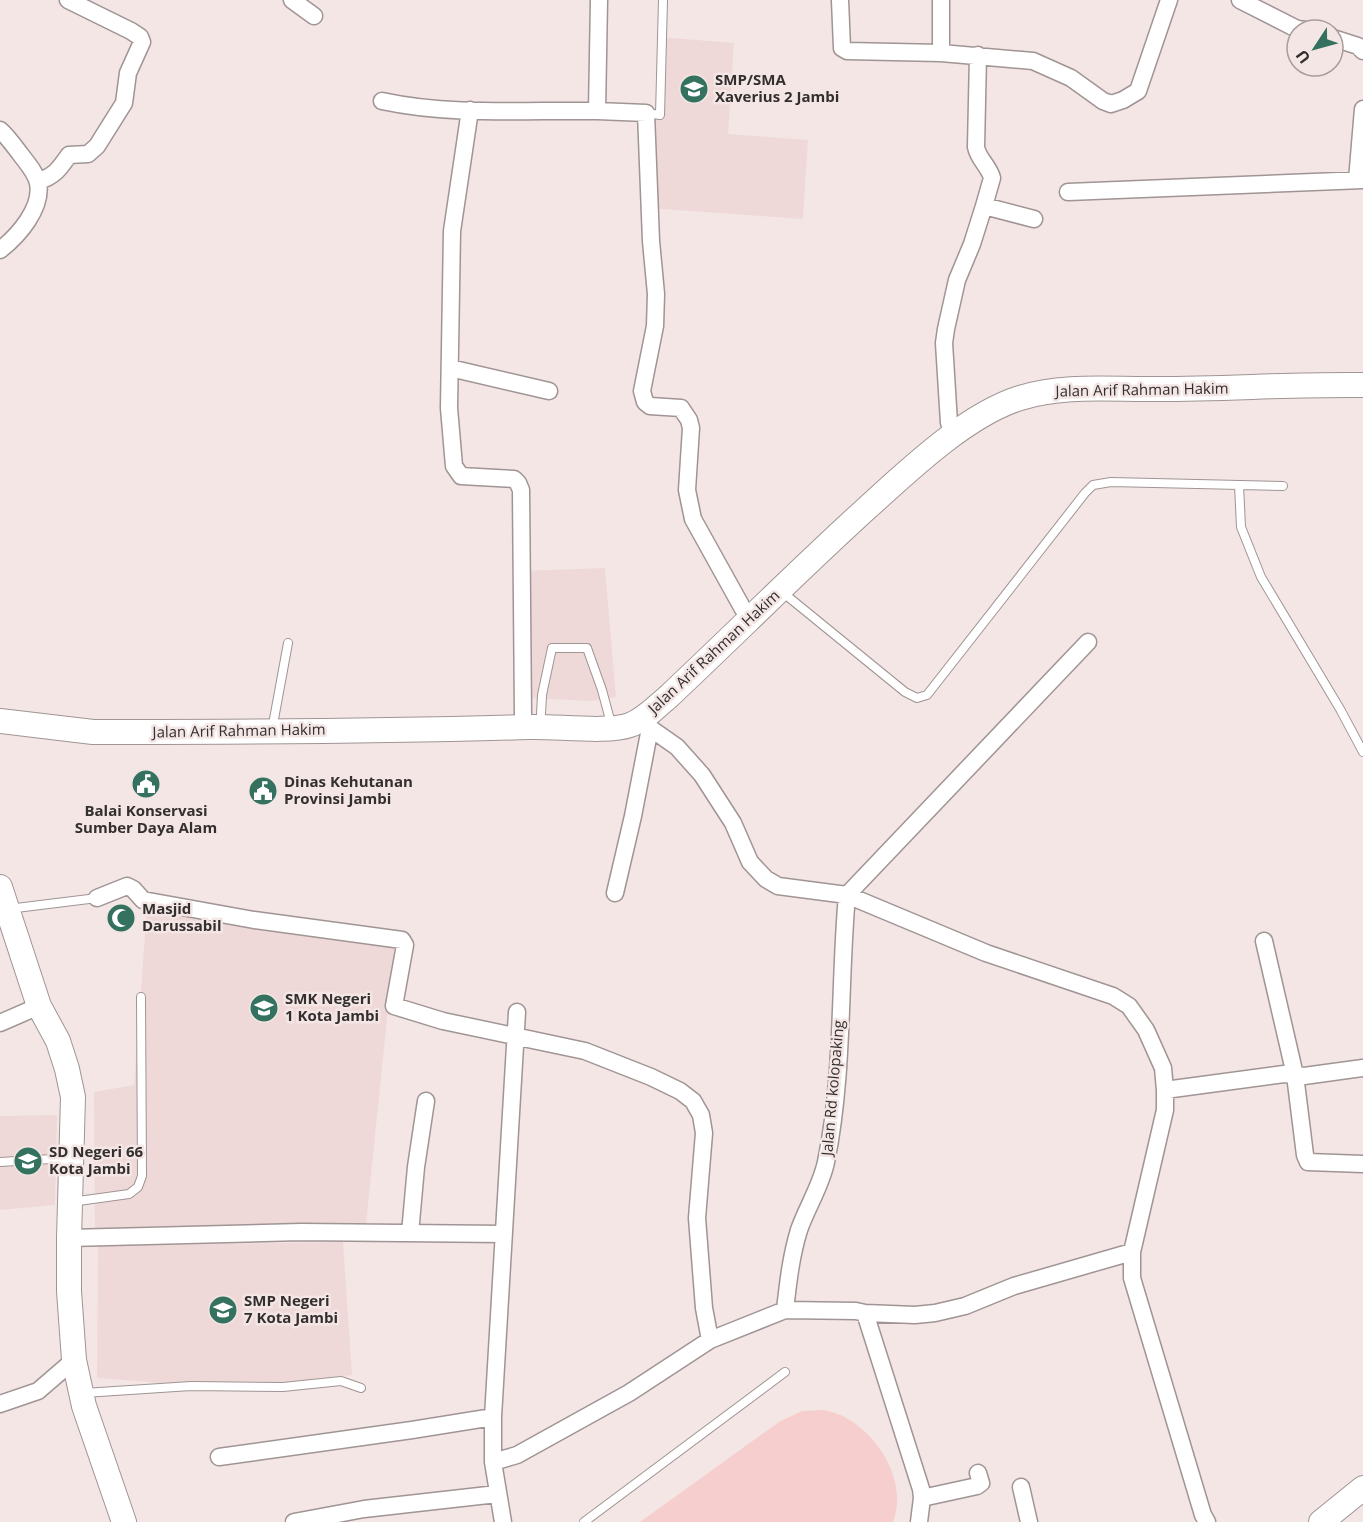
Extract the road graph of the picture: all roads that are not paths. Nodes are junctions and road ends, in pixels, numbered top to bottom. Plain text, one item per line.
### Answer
1 (68, 0) edge
2 (292, 0) edge
3 (599, 0) edge
4 (663, 0) edge
5 (840, 0) edge
6 (941, 0) edge
7 (1168, 0) edge
8 (1240, 0) edge
9 (314, 16) dead end
10 (1285, 22) edge
11 (1345, 42) edge
12 (1363, 51) edge
13 (941, 52) junction
14 (978, 55) junction
15 (382, 101) dead end
16 (1363, 109) edge
17 (470, 110) junction
18 (597, 111) junction
19 (646, 113) junction
20 (0, 130) edge
21 (1360, 180) edge
22 (38, 181) junction
23 (1068, 192) dead end
24 (984, 206) junction
25 (1034, 219) dead end
26 (0, 250) edge
27 (450, 369) junction
28 (1362, 382) edge
29 (549, 391) dead end
30 (949, 423) junction
31 (1239, 485) junction
32 (1283, 486) dead end
33 (776, 586) junction
34 (743, 609) junction
35 (1088, 642) dead end
36 (288, 643) dead end
37 (0, 709) edge
38 (274, 719) junction
39 (535, 719) junction
40 (0, 721) edge
41 (609, 722) junction
42 (646, 723) junction
43 (1363, 752) edge
44 (615, 893) dead end
45 (847, 895) junction
46 (4, 898) edge
47 (97, 898) joint
48 (1264, 942) dead end
49 (141, 997) dead end
50 (39, 1006) junction
51 (517, 1012) dead end
52 (0, 1023) edge
53 (515, 1037) junction
54 (1363, 1068) edge
55 (1295, 1075) junction
56 (1165, 1090) junction
57 (426, 1101) dead end
58 (70, 1158) junction
59 (0, 1162) edge
60 (1363, 1164) edge
61 (70, 1202) junction
62 (410, 1233) junction
63 (504, 1234) junction
64 (69, 1238) junction
65 (1132, 1252) junction
66 (785, 1310) junction
67 (865, 1313) junction
68 (710, 1340) junction
69 (74, 1360) junction
70 (785, 1372) dead end
71 (361, 1388) dead end
72 (81, 1393) junction
73 (0, 1404) edge
74 (493, 1417) junction
75 (219, 1457) dead end
76 (493, 1462) junction
77 (978, 1473) dead end
78 (1021, 1486) dead end
79 (1363, 1488) edge
80 (497, 1494) junction
81 (922, 1498) junction
82 (124, 1522) edge
83 (294, 1522) edge
84 (503, 1522) edge
85 (584, 1522) edge
86 (919, 1522) edge
87 (1029, 1522) edge
88 (1207, 1522) edge
89 (1321, 1522) edge

1 - 22 street
2 - 9 street
3 - 18 street
4 - 19 lane
5 - 13 street
6 - 13 street
7 - 14 street
8 - 10 street
11 - 12 street
13 - 14 street
14 - 24 street
15 - 17 street
16 - 21 street
17 - 18 street
17 - 27 street
18 - 19 street
19 - 34 street
20 - 22 street
21 - 23 street
22 - 26 street
24 - 25 street
24 - 30 street
27 - 29 street
27 - 39 street
28 - 30 main road, Jalan Arif Rahman Hakim
28 - 33 main road, Jalan Arif Rahman Hakim
30 - 33 main road, Jalan Arif Rahman Hakim
31 - 32 lane
31 - 33 lane
31 - 43 lane
33 - 34 main road, Jalan Arif Rahman Hakim
33 - 42 main road, Jalan Arif Rahman Hakim
34 - 41 main road, Jalan Arif Rahman Hakim
35 - 45 street
36 - 38 lane
37 - 38 main road, Jalan Arif Rahman Hakim
38 - 39 main road, Jalan Arif Rahman Hakim
39 - 40 main road, Jalan Arif Rahman Hakim
39 - 41 main road, Jalan Arif Rahman Hakim
39 - 41 lane
41 - 42 main road, Jalan Arif Rahman Hakim
42 - 44 street
42 - 45 street
45 - 56 street
45 - 66 street, Jalan Rd kolopaking
46 - 47 lane
46 - 50 main road
47 - 53 street
48 - 55 street
49 - 61 lane
50 - 52 street
50 - 58 main road
51 - 53 street
53 - 63 street
53 - 68 street
54 - 55 street
55 - 56 street
55 - 60 street
56 - 65 street
57 - 62 street
58 - 59 lane
58 - 61 main road
61 - 64 main road
62 - 63 street
62 - 64 street
63 - 74 street
64 - 69 main road
65 - 67 street
65 - 88 street
66 - 67 street
66 - 68 street
67 - 81 street
68 - 76 street
69 - 72 main road
69 - 73 street
70 - 85 lane
71 - 72 lane
72 - 82 main road
74 - 75 street
74 - 76 street
76 - 80 street
77 - 81 street
78 - 87 street
79 - 89 main road
80 - 83 street
80 - 84 street
81 - 86 street

